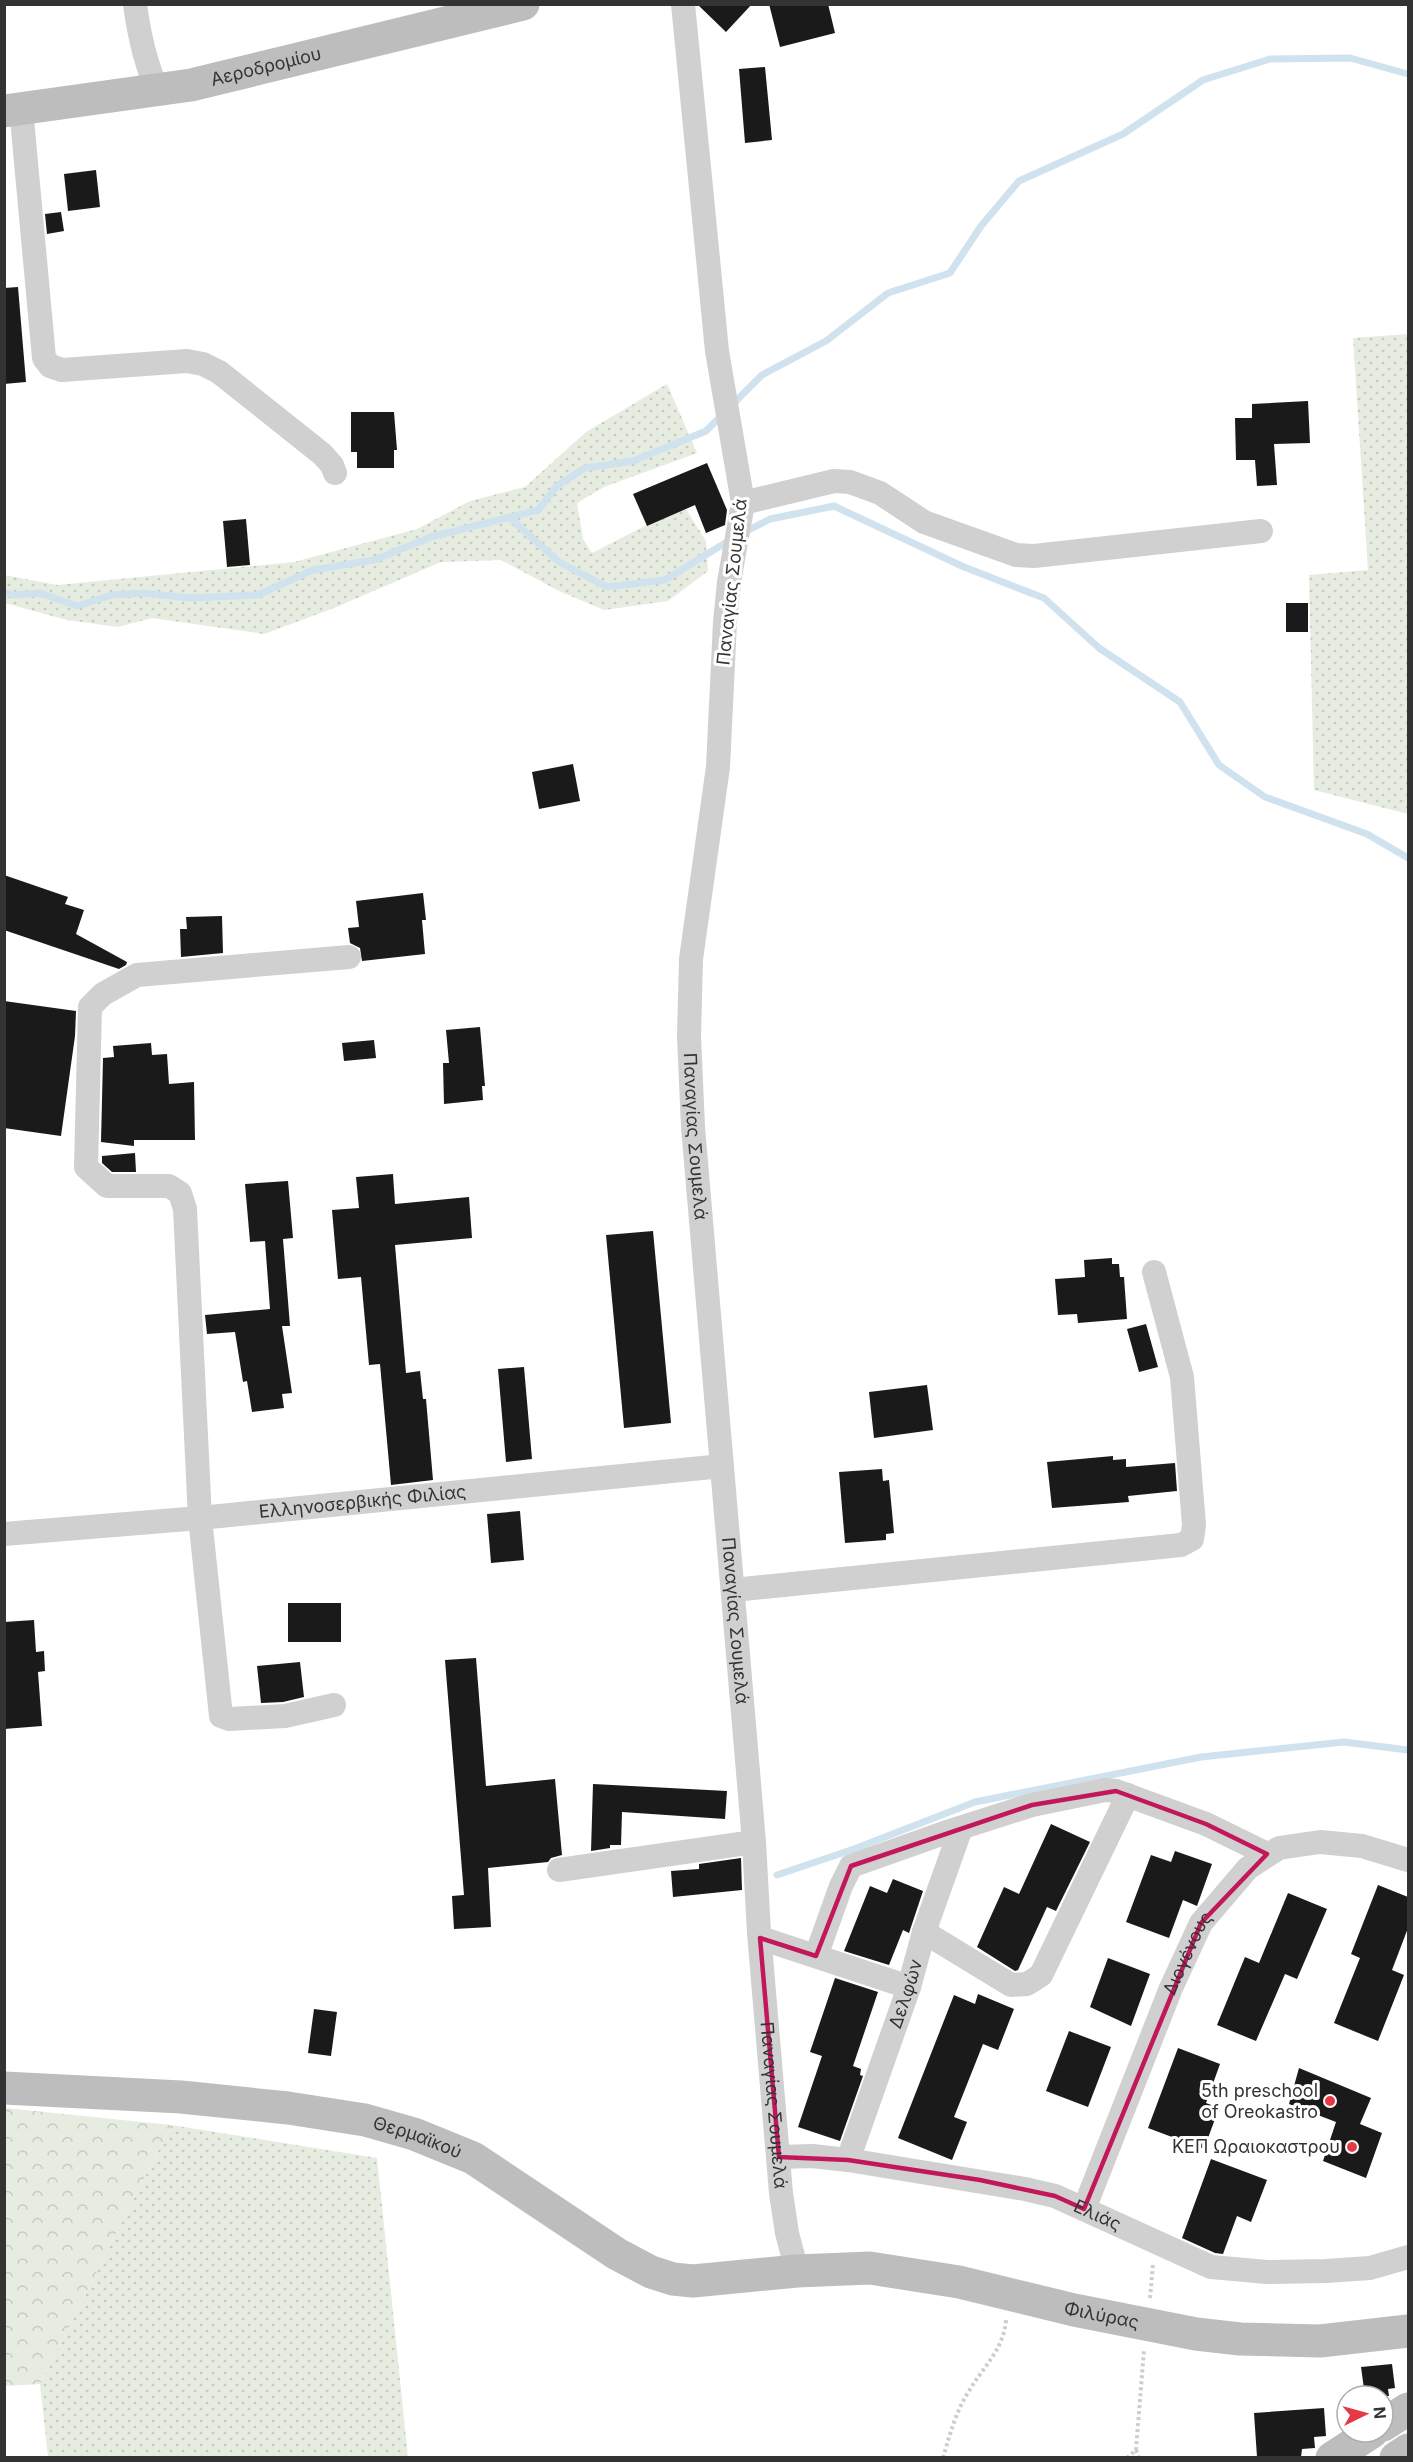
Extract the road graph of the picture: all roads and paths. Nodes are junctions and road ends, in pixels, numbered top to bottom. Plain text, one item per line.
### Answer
1 (135, 4) edge
2 (523, 4) edge
3 (683, 4) edge
4 (158, 91) junction
5 (13, 110) edge
6 (336, 473) dead end
7 (741, 513) junction
8 (1261, 531) dead end
9 (349, 957) dead end
10 (1154, 1272) dead end
11 (722, 1466) junction
12 (200, 1518) junction
13 (4, 1534) edge
14 (733, 1590) junction
15 (334, 1705) dead end
16 (1128, 1795) junction
17 (961, 1828) junction
18 (754, 1842) junction
19 (1267, 1854) junction
20 (1408, 1860) edge
21 (559, 1869) dead end
22 (924, 1932) junction
23 (760, 1938) junction
24 (816, 1956) junction
25 (909, 1987) junction
26 (4, 2088) edge
27 (779, 2157) junction
28 (848, 2160) junction
29 (1084, 2209) junction
30 (1408, 2257) edge
31 (797, 2271) junction
32 (1004, 2293) junction
33 (1408, 2331) edge
34 (1408, 2409) edge
35 (1395, 2417) edge
36 (1353, 2444) edge
37 (1136, 2450) dead end
38 (1408, 2450) edge
39 (943, 2457) edge
40 (1139, 2457) edge
41 (1332, 2457) edge
42 (1396, 2457) edge

1 - 4 street
2 - 4 street, Αεροδρομίου
3 - 7 street, Παναγίας Σουμελά
4 - 5 street, Αεροδρομίου
5 - 6 street
7 - 8 street
7 - 11 street, Παναγίας Σουμελά
9 - 12 street
10 - 14 street
11 - 12 street, Ελληνοσερβικής Φιλίας
11 - 14 street, Παναγίας Σουμελά
12 - 13 street, Ελληνοσερβικής Φιλίας
12 - 15 street
14 - 18 street, Παναγίας Σουμελά
16 - 17 street
16 - 19 street
16 - 22 street
17 - 22 street, Δελφών
17 - 24 street
18 - 21 street
18 - 23 street, Παναγίας Σουμελά
19 - 20 street, Διογένους
19 - 29 street, Διογένους
22 - 25 street, Δελφών
23 - 24 street
23 - 27 street, Παναγίας Σουμελά
24 - 25 street
25 - 28 street, Δελφών
26 - 31 street, Θερμαϊκού
27 - 28 street, Ελιάς
27 - 31 street, Παναγίας Σουμελά
28 - 29 street, Ελιάς
29 - 30 street, Ελιάς
31 - 32 street, Φιλύρας
32 - 33 street, Φιλύρας
32 - 39 path
34 - 35 street
36 - 41 street
37 - 40 path
38 - 42 street

